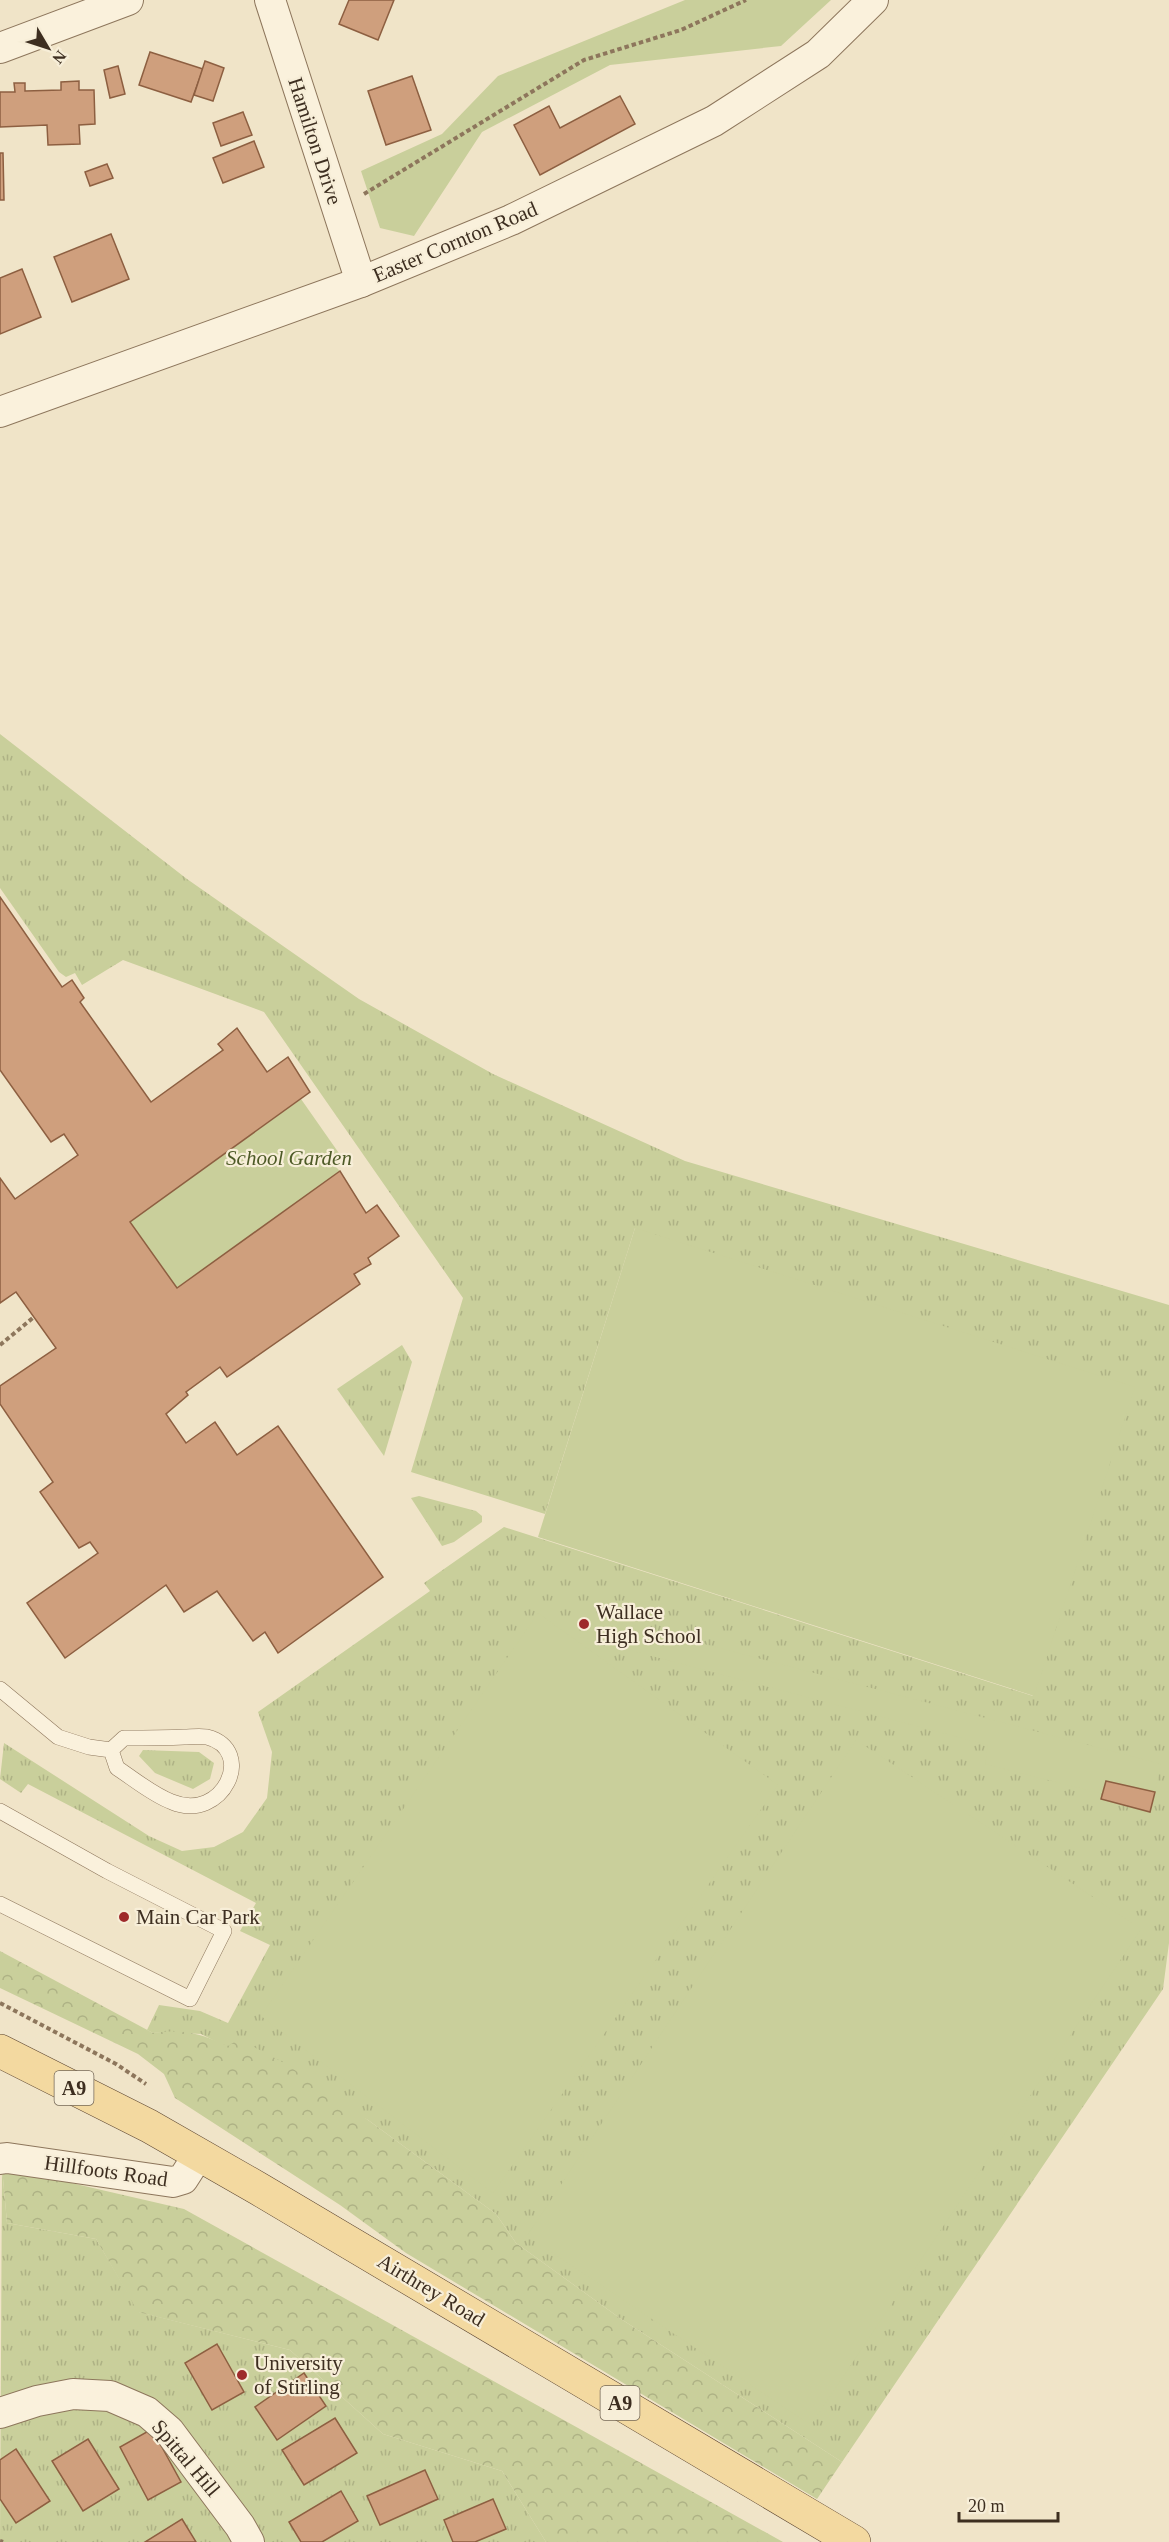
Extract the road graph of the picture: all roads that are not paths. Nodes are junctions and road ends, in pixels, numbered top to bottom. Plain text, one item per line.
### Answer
1 (128, 0) edge
2 (270, 0) edge
3 (873, 0) edge
4 (0, 48) edge
5 (361, 282) junction
6 (0, 412) edge
7 (0, 1689) edge
8 (111, 1750) junction
9 (0, 1811) edge
10 (0, 1904) edge
11 (0, 2051) edge
12 (199, 2154) junction
13 (0, 2159) edge
14 (0, 2413) edge
15 (249, 2542) edge
16 (854, 2542) edge

1 - 4 street
2 - 5 street, Hamilton Drive
3 - 5 street, Easter Cornton Road
5 - 6 street, Easter Cornton Road
7 - 8 lane
8 - 8 lane
9 - 10 lane
11 - 12 main road, Airthrey Road / A9
12 - 13 street, Hillfoots Road
12 - 16 main road, Airthrey Road / A9
14 - 15 street, Spittal Hill

